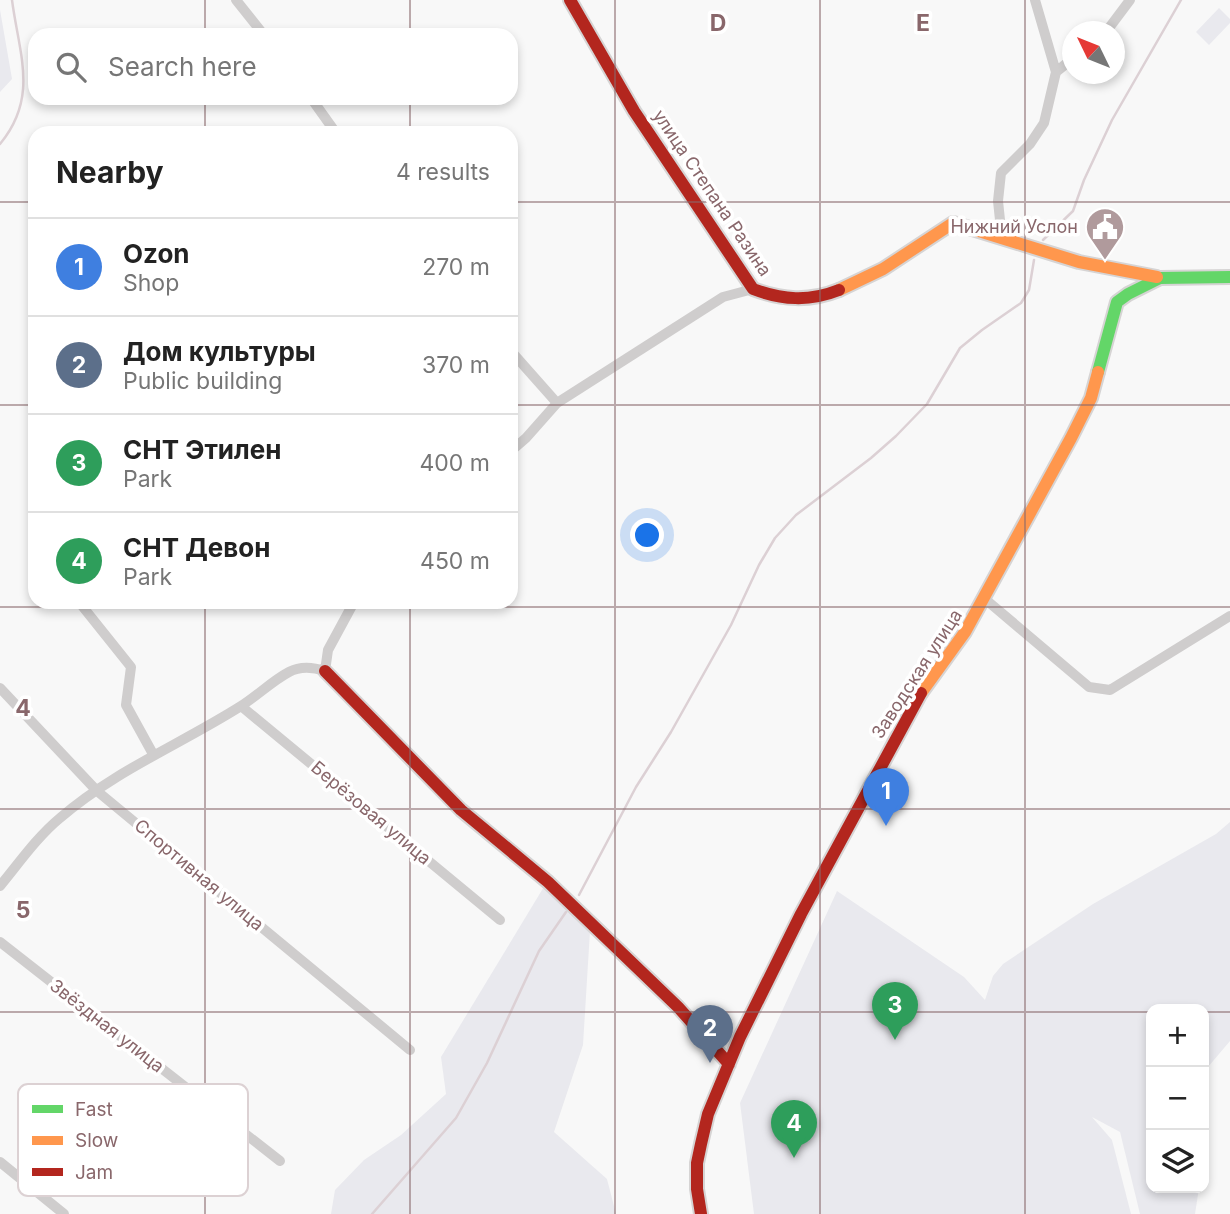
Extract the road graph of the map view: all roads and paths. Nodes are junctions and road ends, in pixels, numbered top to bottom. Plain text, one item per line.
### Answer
1 (236, 0) edge
2 (570, 0) edge
3 (1035, 0) edge
4 (1130, 0) edge
5 (1114, 21) edge
6 (258, 28) edge
7 (1062, 67) edge
8 (1056, 72) junction
9 (316, 105) edge
10 (331, 126) edge
11 (1002, 239) junction
12 (1160, 278) junction
13 (1230, 278) edge
14 (753, 289) junction
15 (518, 359) edge
16 (557, 403) junction
17 (518, 445) edge
18 (985, 599) junction
19 (85, 609) edge
20 (350, 609) edge
21 (1230, 616) edge
22 (325, 671) junction
23 (0, 688) edge
24 (242, 706) junction
25 (153, 754) junction
26 (97, 791) junction
27 (0, 886) edge
28 (500, 920) dead end
29 (0, 942) edge
30 (410, 1050) dead end
31 (729, 1064) junction
32 (182, 1084) edge
33 (248, 1136) edge
34 (280, 1161) dead end
35 (0, 1163) edge
36 (18, 1177) edge
37 (41, 1196) edge
38 (64, 1214) edge
39 (701, 1214) edge

1 - 6 street
2 - 14 street, улица Степана Разина
3 - 8 street
4 - 5 street
7 - 8 street
8 - 11 street
9 - 10 street
11 - 12 street
11 - 14 street, улица Степана Разина
12 - 13 street, Заводская улица
12 - 18 street, Заводская улица
14 - 16 street
15 - 16 street
16 - 17 street
18 - 21 street
18 - 31 street, Заводская улица
19 - 25 street
20 - 22 street
22 - 24 street
22 - 31 street
23 - 26 street, Спортивная улица
24 - 25 street
24 - 28 street, Берёзовая улица
25 - 26 street
26 - 27 street
26 - 30 street, Спортивная улица
29 - 32 street, Звёздная улица
31 - 39 street, Заводская улица
33 - 34 street, Звёздная улица
35 - 36 street
37 - 38 street

